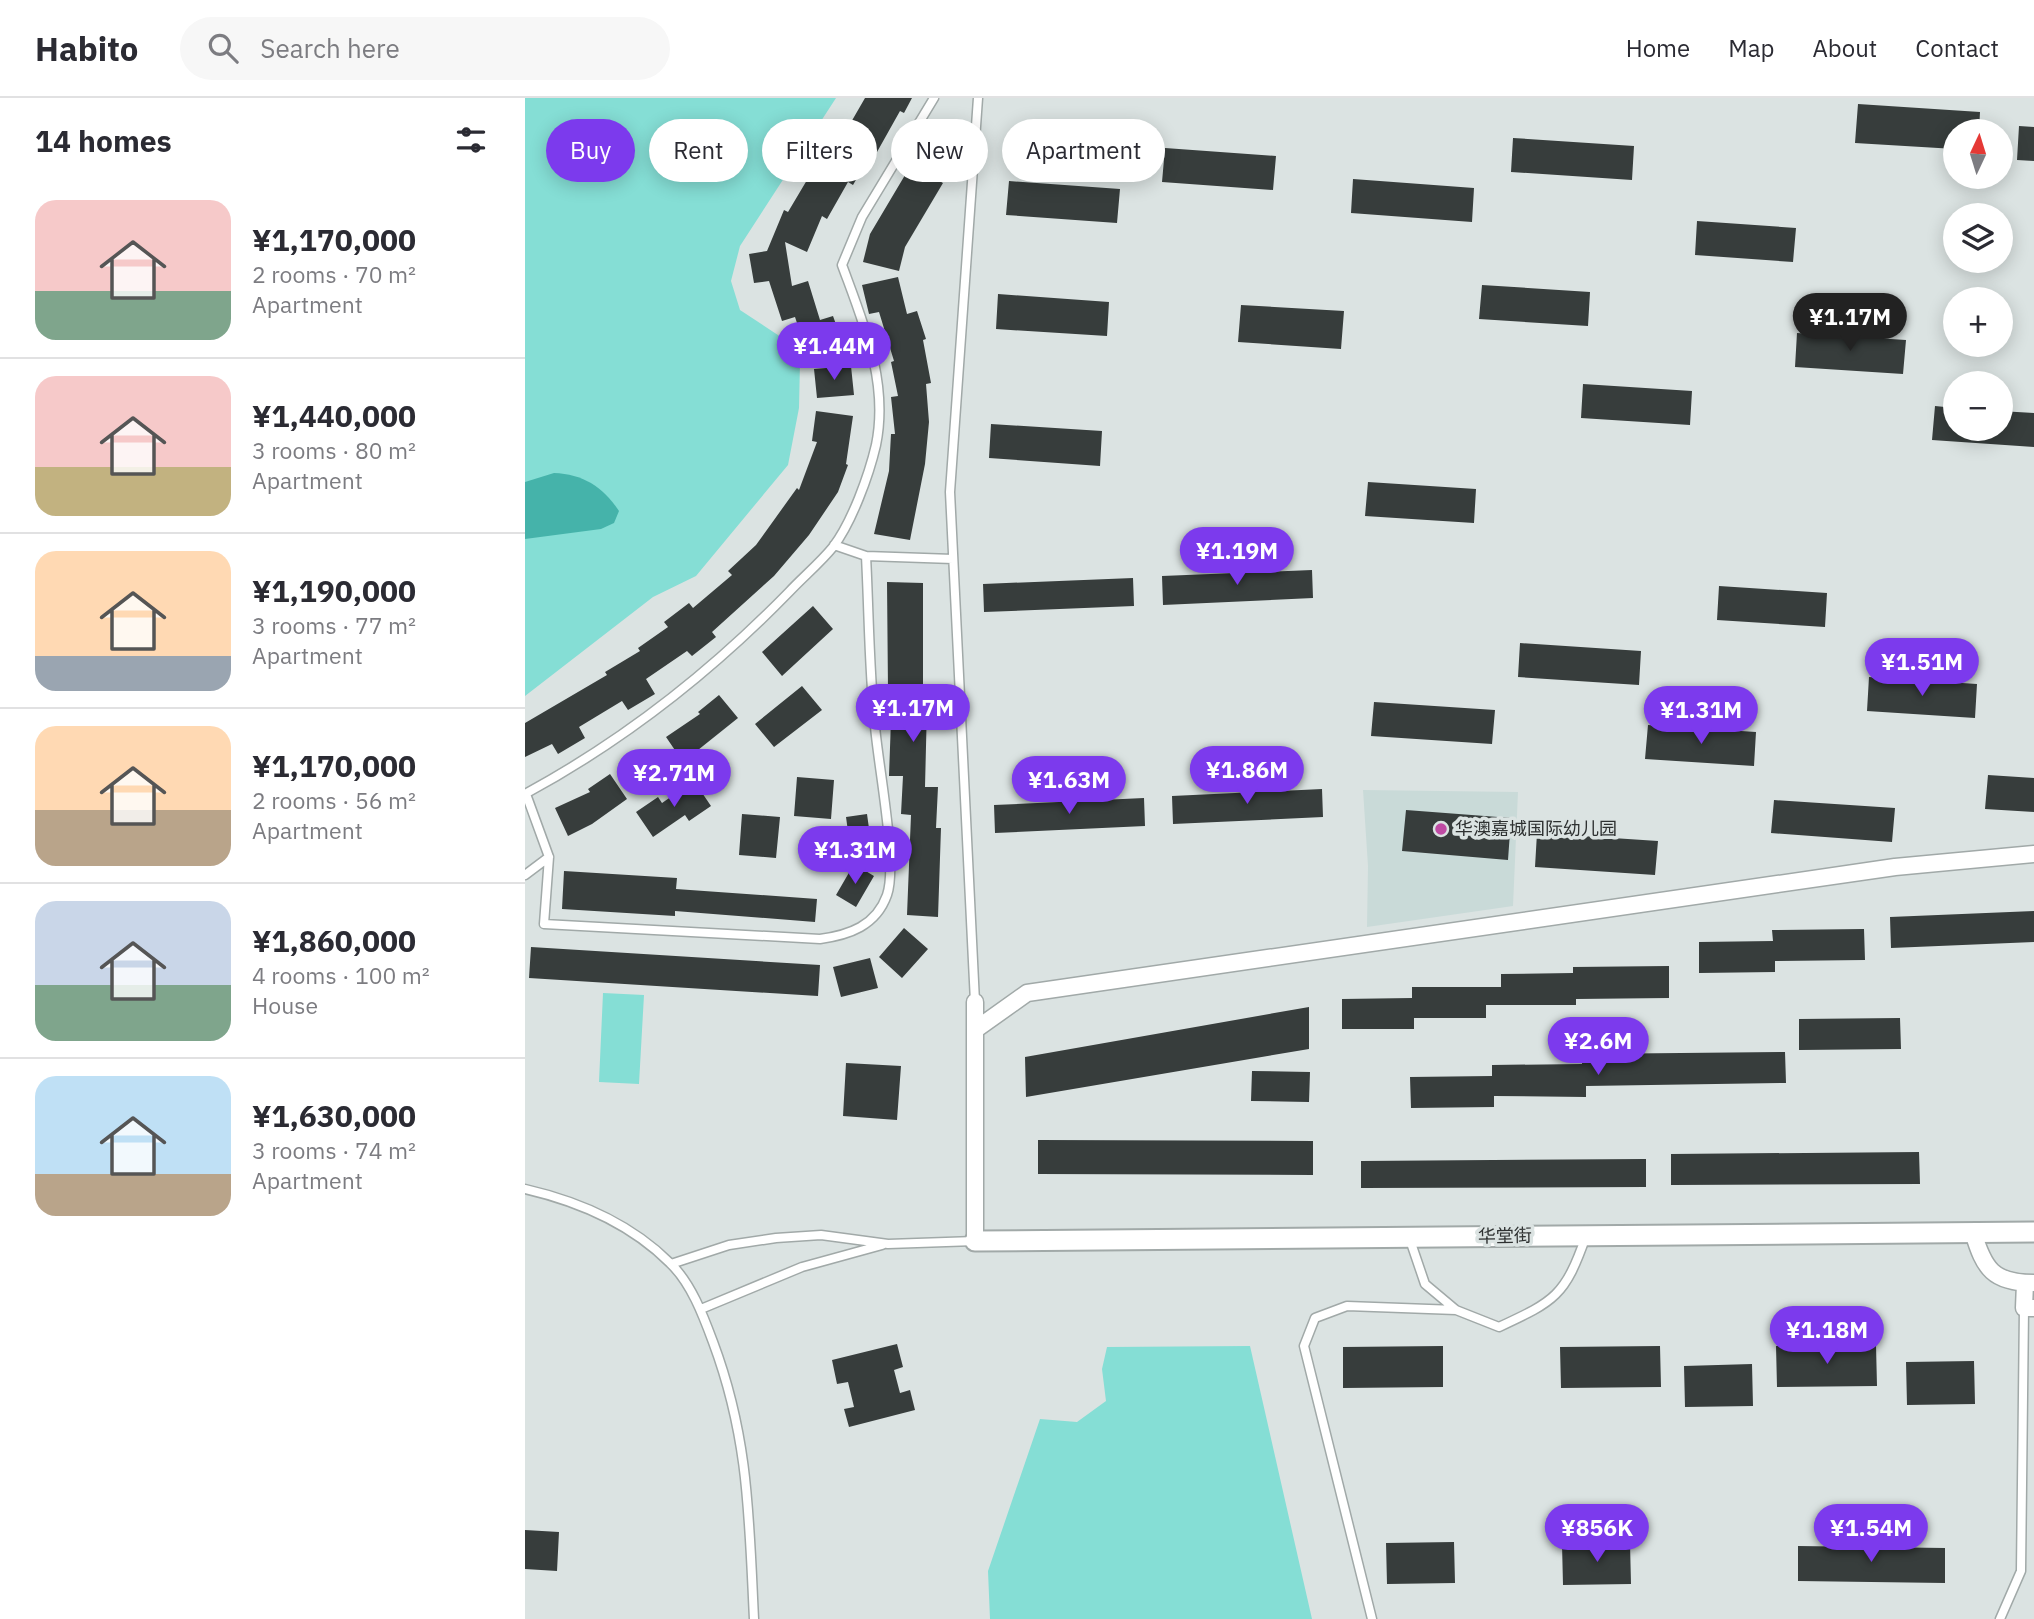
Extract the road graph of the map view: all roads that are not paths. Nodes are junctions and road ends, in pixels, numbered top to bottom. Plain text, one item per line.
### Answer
1 (934, 98) edge
2 (978, 98) edge
3 (834, 545) junction
4 (866, 556) junction
5 (953, 559) junction
6 (526, 794) edge
7 (2034, 854) edge
8 (549, 857) junction
9 (525, 875) edge
10 (975, 1002) joint
11 (975, 1030) junction
12 (525, 1189) edge
13 (1973, 1232) junction
14 (2034, 1232) edge
15 (1586, 1236) junction
16 (1409, 1237) junction
17 (975, 1241) junction
18 (888, 1244) junction
19 (671, 1264) junction
20 (2029, 1283) edge
21 (2029, 1308) edge
22 (701, 1309) junction
23 (1456, 1310) junction
24 (754, 1619) edge
25 (1372, 1619) edge
26 (2000, 1619) edge

1 - 3 lane
2 - 5 lane
3 - 4 lane
3 - 6 lane
4 - 5 lane
4 - 8 lane
5 - 10 lane
6 - 8 lane
7 - 11 street
8 - 9 lane
10 - 11 street
11 - 17 street
12 - 19 lane
13 - 14 street, 华堂街
13 - 15 street, 华堂街
13 - 20 street
15 - 16 street, 华堂街
15 - 23 lane
16 - 17 street, 华堂街
16 - 23 lane
17 - 18 lane
18 - 19 lane
18 - 22 lane
19 - 22 lane
20 - 21 street
21 - 26 lane
22 - 24 lane
23 - 25 lane

